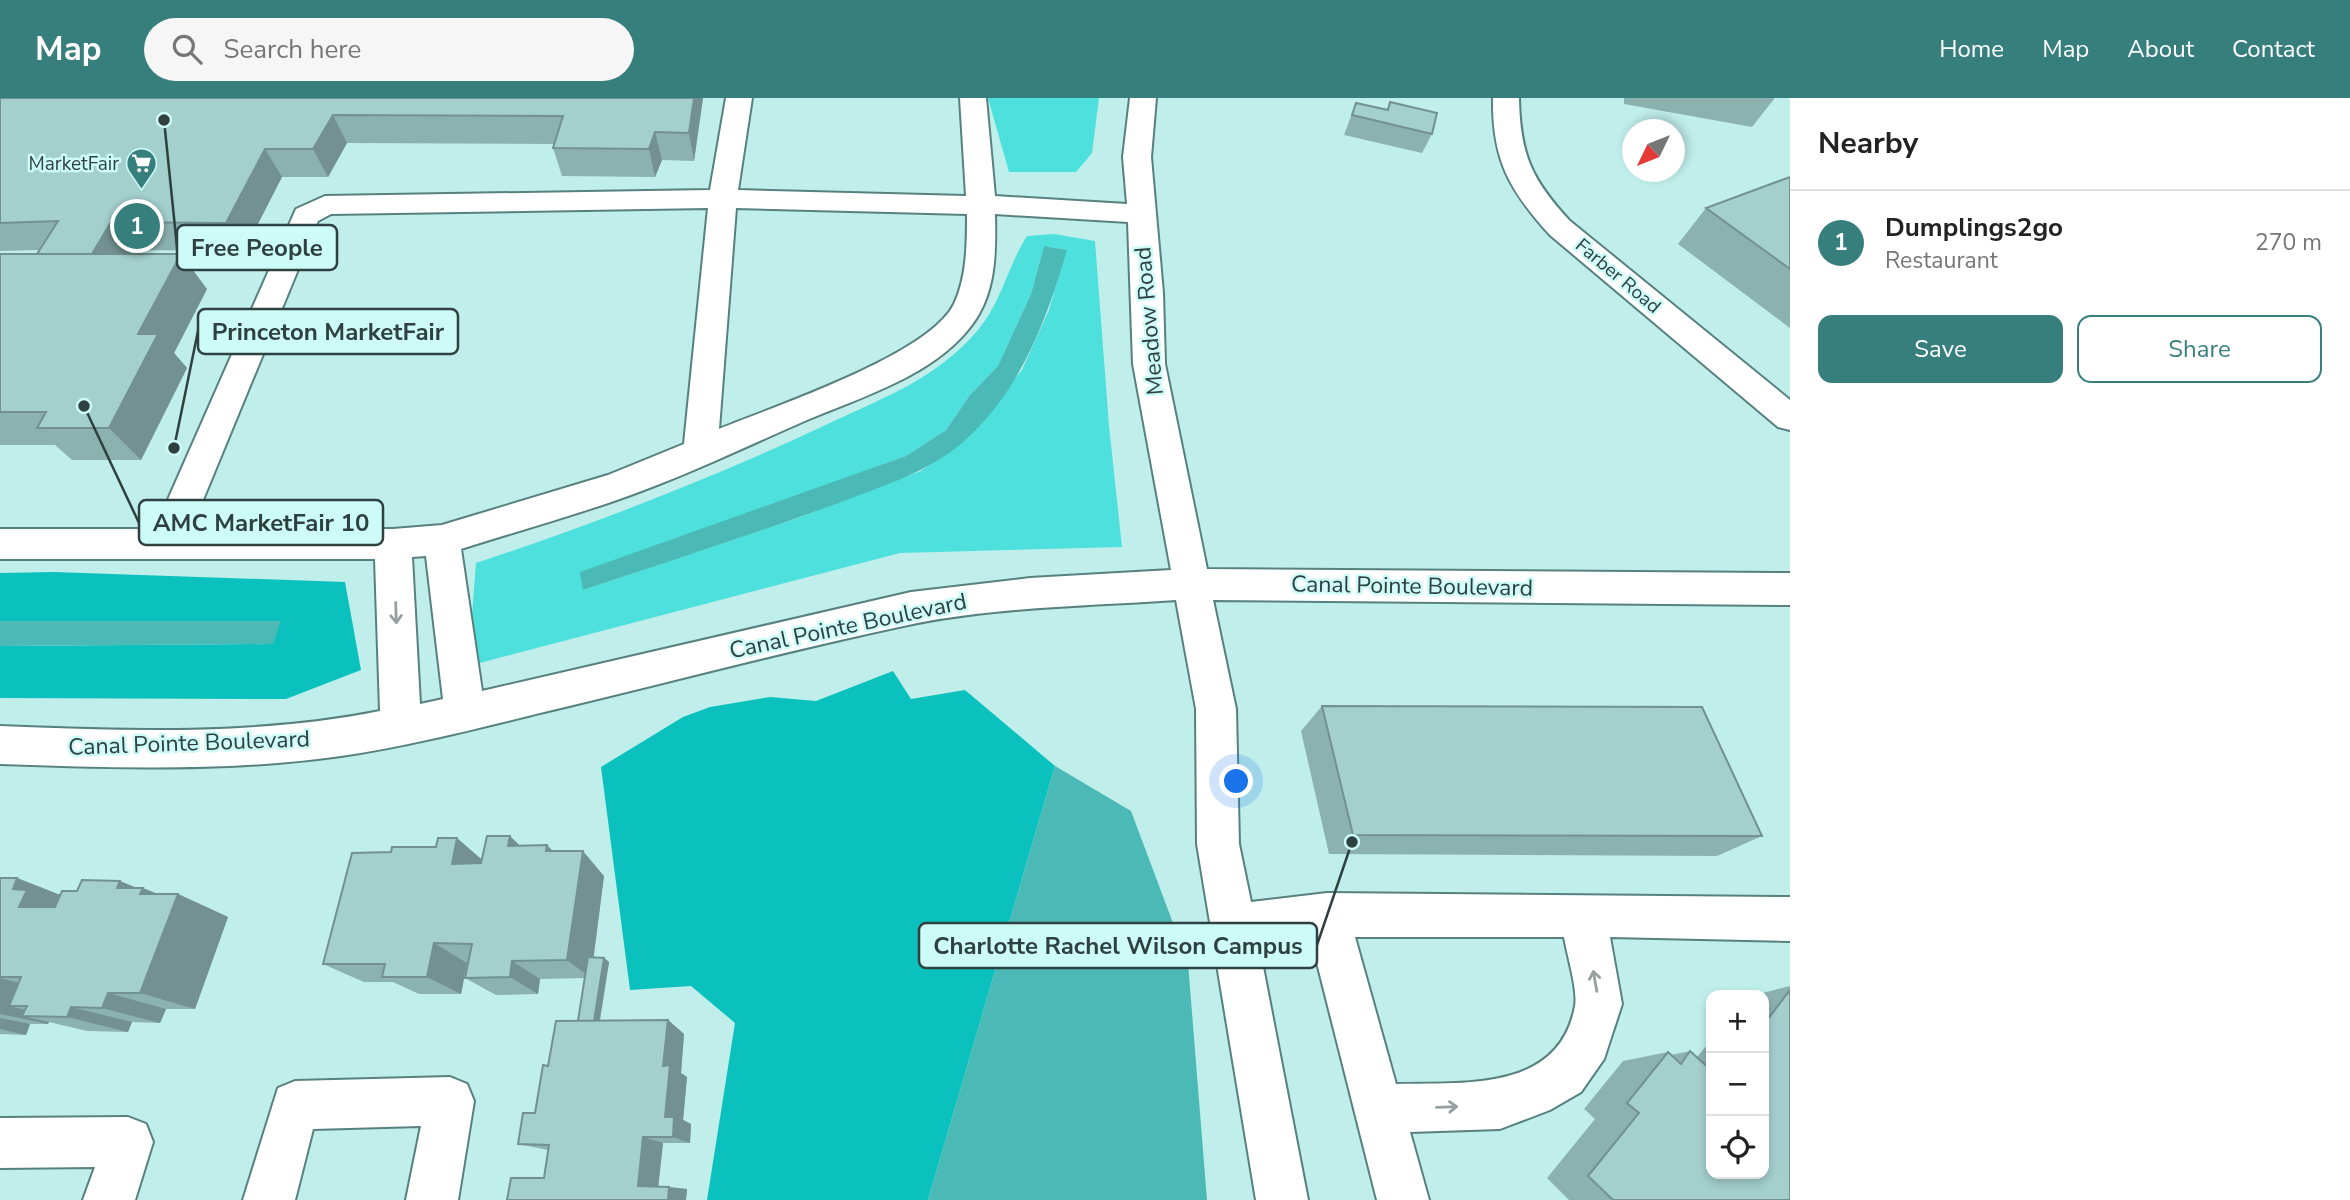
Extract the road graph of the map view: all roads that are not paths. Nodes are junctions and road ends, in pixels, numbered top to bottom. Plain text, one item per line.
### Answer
1 (739, 98) edge
2 (973, 98) edge
3 (1143, 98) edge
4 (1506, 98) edge
5 (723, 199) junction
6 (982, 207) junction
7 (1139, 214) junction
8 (1790, 418) edge
9 (700, 454) junction
10 (442, 540) junction
11 (0, 544) edge
12 (393, 544) junction
13 (166, 545) junction
14 (1191, 583) junction
15 (1790, 589) edge
16 (465, 713) junction
17 (401, 725) junction
18 (0, 745) edge
19 (1327, 915) junction
20 (1583, 915) junction
21 (1790, 919) edge
22 (1233, 927) junction
23 (1379, 1109) junction
24 (0, 1143) edge
25 (109, 1200) edge
26 (269, 1200) edge
27 (432, 1200) edge
28 (1282, 1200) edge
29 (1403, 1200) edge

1 - 5 street
2 - 6 street
3 - 7 street, Meadow Road
4 - 8 street, Farber Road
5 - 6 street
5 - 9 street
5 - 13 street
6 - 7 street
6 - 9 street
7 - 14 street, Meadow Road
9 - 10 street
10 - 12 street
10 - 16 street
11 - 13 street
12 - 13 street
12 -> 17 street
14 - 15 street, Canal Pointe Boulevard
14 - 16 street, Canal Pointe Boulevard
14 - 22 street, Meadow Road
16 - 17 street, Canal Pointe Boulevard
17 - 18 street, Canal Pointe Boulevard
19 - 20 street
19 - 22 street
19 - 23 street
20 - 21 street
23 -> 20 street
22 - 28 street, Meadow Road
23 - 29 street
24 - 25 street
26 - 27 street

